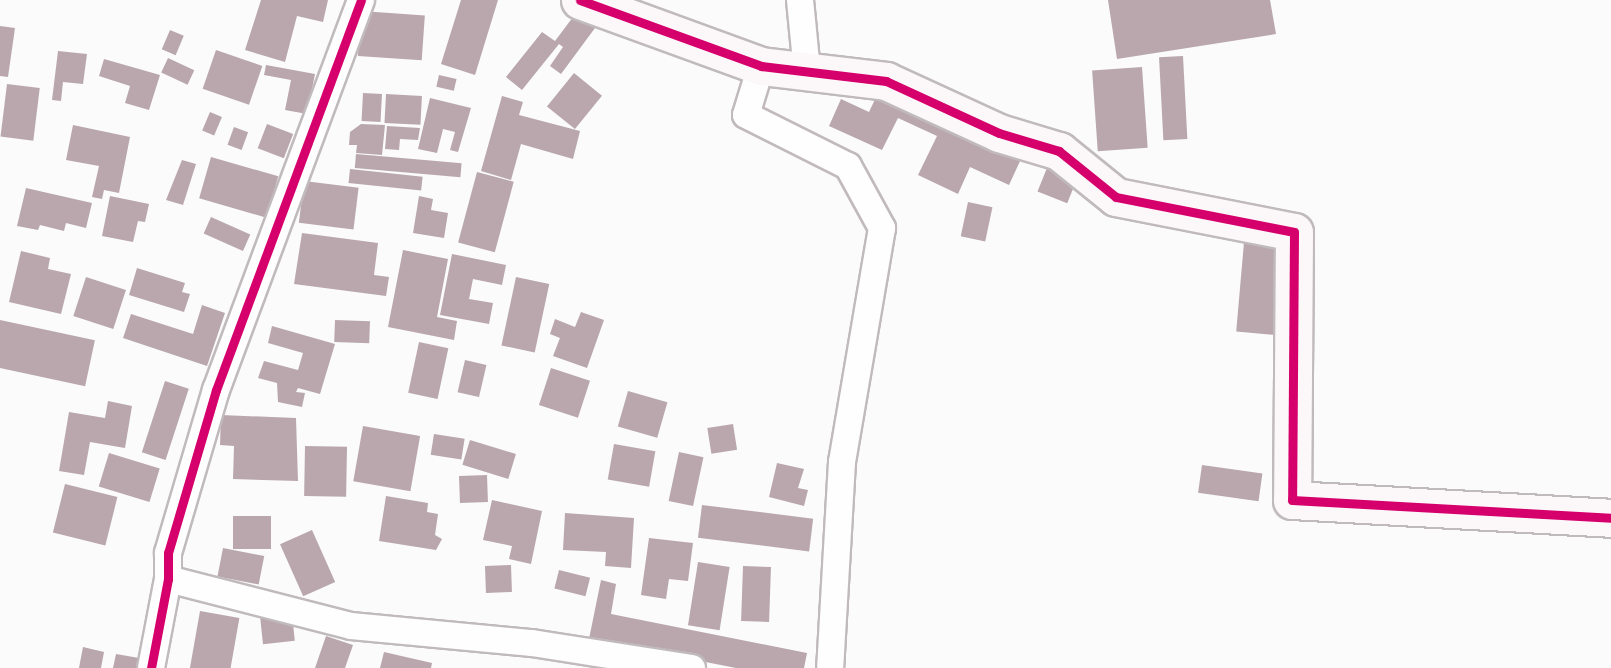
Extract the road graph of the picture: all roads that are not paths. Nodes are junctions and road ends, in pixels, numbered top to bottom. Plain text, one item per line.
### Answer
1 (361, 0) edge
2 (580, 0) edge
3 (800, 0) edge
4 (761, 66) junction
5 (807, 72) junction
6 (1611, 518) edge
7 (168, 579) junction
8 (151, 668) edge
9 (692, 668) edge
10 (830, 668) edge

1 - 7 street
2 - 4 street
3 - 5 street
4 - 5 street
4 - 10 street
5 - 6 street
7 - 8 street
7 - 9 street

